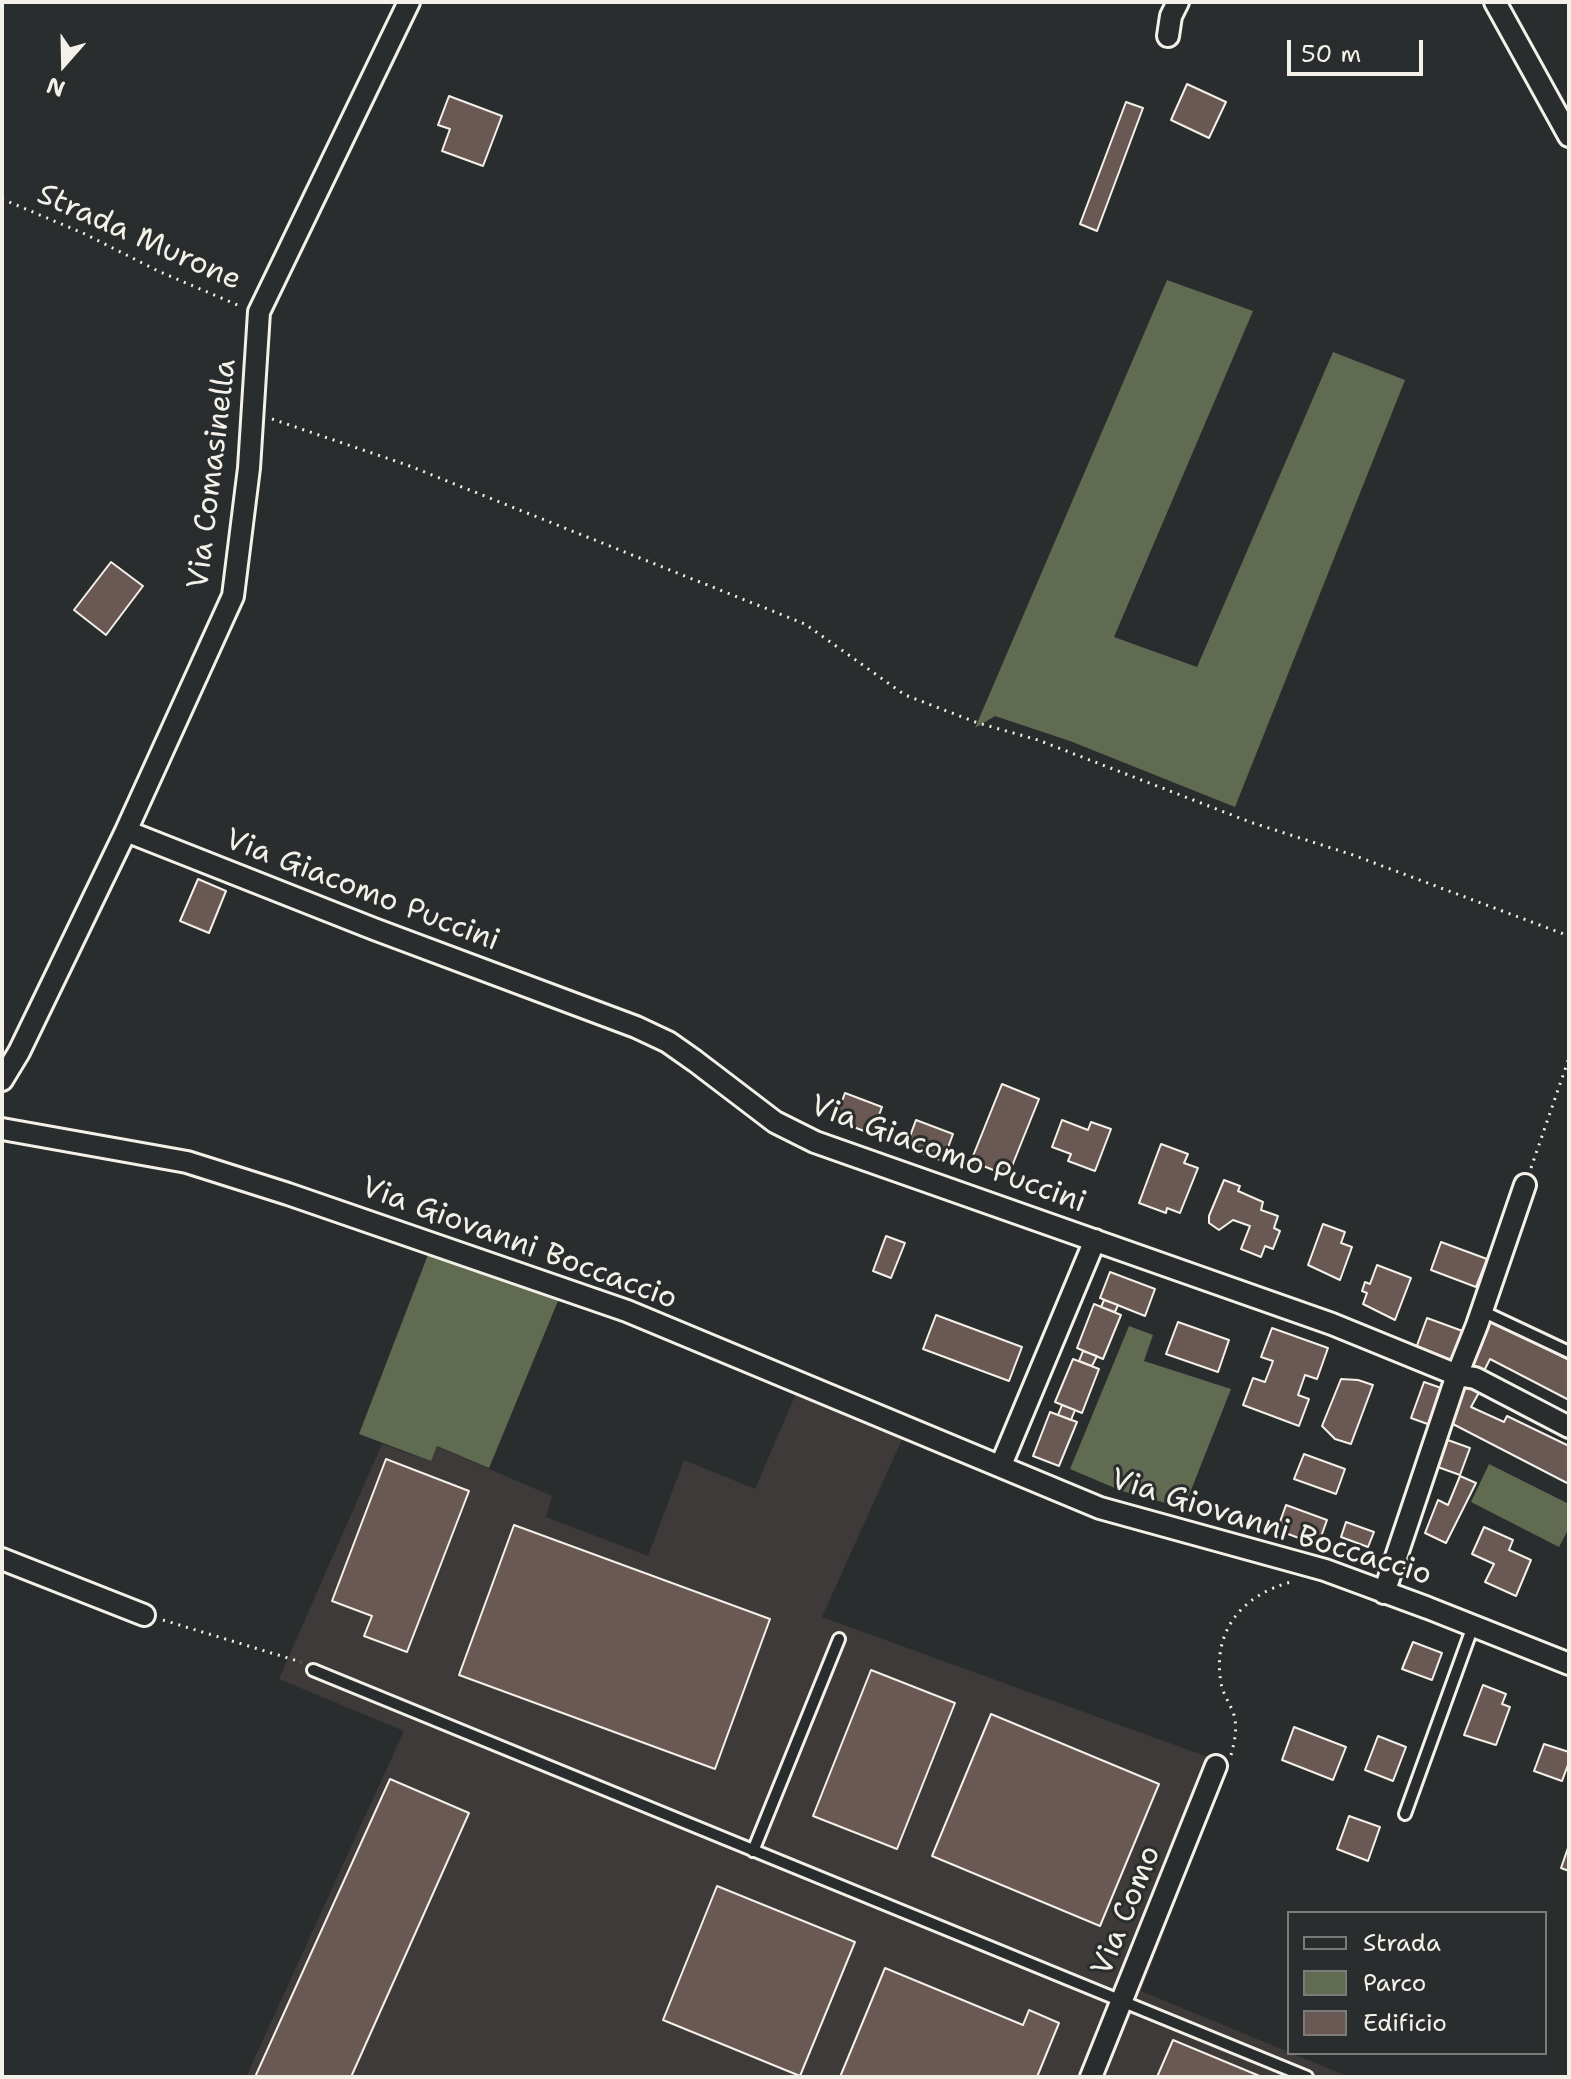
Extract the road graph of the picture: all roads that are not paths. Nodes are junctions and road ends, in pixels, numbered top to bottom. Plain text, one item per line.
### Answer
1 (409, 2) edge
2 (1178, 2) edge
3 (1495, 2) edge
4 (1168, 36) dead end
5 (1569, 136) edge
6 (126, 831) junction
7 (2, 1080) edge
8 (2, 1129) edge
9 (1525, 1185) road end
10 (1095, 1240) junction
11 (1482, 1311) junction
12 (1569, 1352) edge
13 (1457, 1375) junction
14 (1569, 1427) edge
15 (1001, 1465) junction
16 (2, 1559) edge
17 (1384, 1593) junction
18 (144, 1615) road end
19 (1473, 1626) junction
20 (839, 1639) dead end
21 (1569, 1664) edge
22 (313, 1670) road end
23 (1215, 1771) road end
24 (1405, 1814) dead end
25 (753, 1851) junction
26 (1123, 2000) junction
27 (1091, 2077) edge
28 (1307, 2077) edge

1 - 6 street, Via Comasinella
2 - 4 street
3 - 5 street
6 - 7 street, Via Comasinella
6 - 10 street, Via Giacomo Puccini
8 - 15 street, Via Giovanni Boccaccio
9 - 11 street
10 - 13 street, Via Giacomo Puccini
10 - 15 street
11 - 12 lane
11 - 13 street
13 - 14 street, Via Giacomo Puccini
13 - 17 street
15 - 17 street, Via Giovanni Boccaccio
16 - 18 street
17 - 19 street, Via Giovanni Boccaccio
19 - 21 street, Via Giovanni Boccaccio
19 - 24 lane
20 - 25 lane
22 - 25 lane
23 - 26 street, Via Como
25 - 26 lane
26 - 27 street, Via Como
26 - 28 lane

